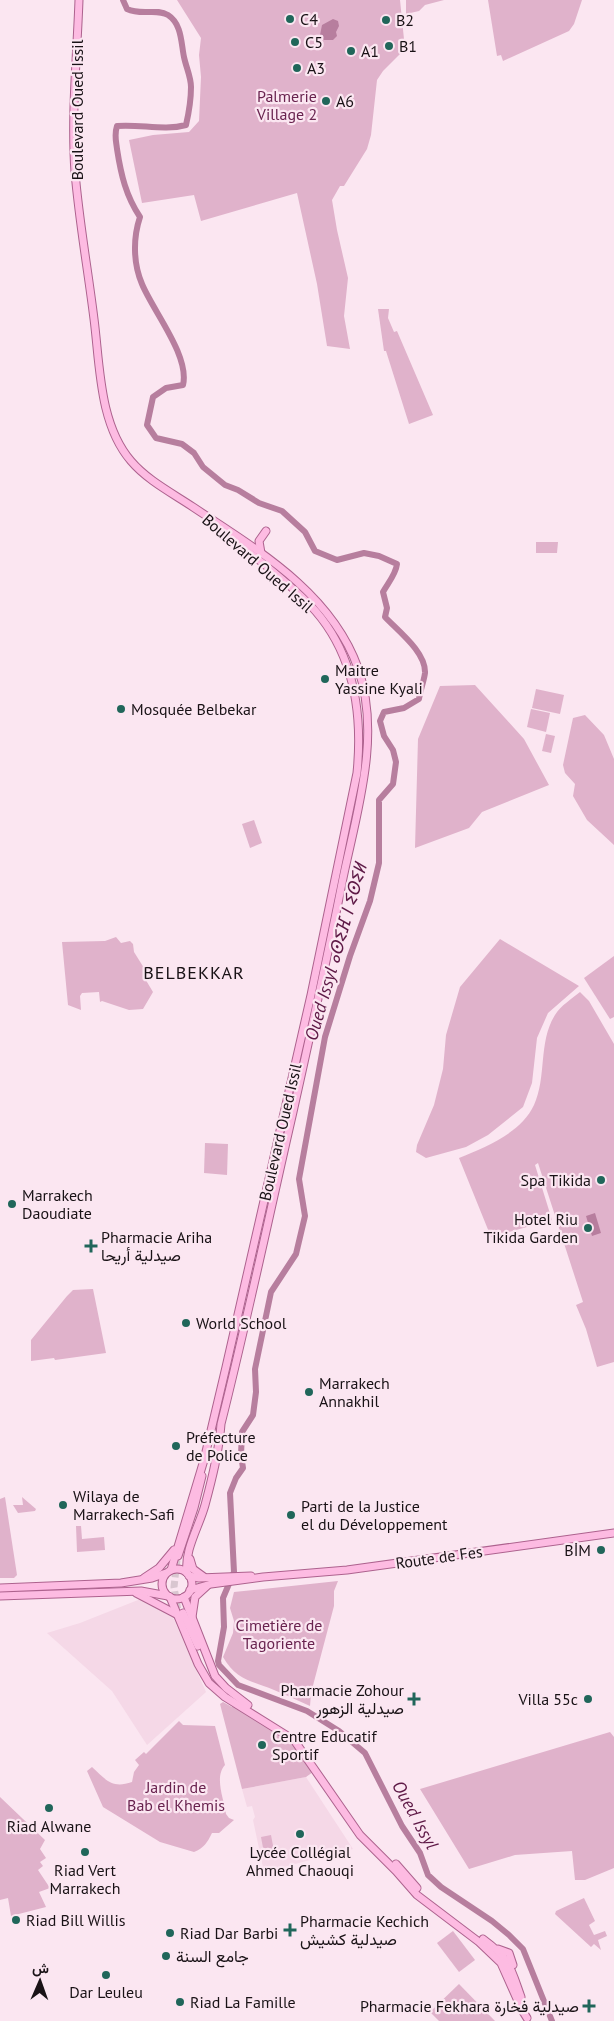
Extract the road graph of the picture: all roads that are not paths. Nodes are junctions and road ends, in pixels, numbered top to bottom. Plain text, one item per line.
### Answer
1 (78, 0) edge
2 (196, 509) junction
3 (266, 532) dead end
4 (261, 554) junction
5 (221, 1424) junction
6 (204, 1460) junction
7 (614, 1532) edge
8 (178, 1543) junction
9 (189, 1552) junction
10 (168, 1572) junction
11 (188, 1575) junction
12 (137, 1581) junction
13 (210, 1581) junction
14 (0, 1588) edge
15 (190, 1590) junction
16 (133, 1591) junction
17 (0, 1596) edge
18 (169, 1597) junction
19 (184, 1597) junction
20 (179, 1614) junction
21 (192, 1620) junction
22 (216, 1676) junction
23 (527, 2019) edge

1 - 2 main road, Boulevard Oued Issil
2 - 4 main road, Boulevard Oued Issil
2 - 6 main road, Boulevard Oued Issil
3 - 4 main road
4 - 5 main road, Boulevard Oued Issil
5 - 6 main road, Boulevard Oued Issil
5 - 9 main road, Boulevard Oued Issil
6 - 8 main road, Boulevard Oued Issil
7 - 13 main road, Route de Fes
8 - 10 main road, Boulevard Oued Issil
8 - 12 main road
9 - 11 main road, Boulevard Oued Issil
9 - 13 main road
10 - 11 main road
10 - 12 main road
10 - 18 main road
11 - 13 main road, Route de Fes
11 - 15 main road
12 - 14 main road
13 - 15 main road, Route de Fes
13 - 21 main road
15 - 19 main road
16 - 17 main road
16 - 18 main road
16 - 20 main road
18 - 19 main road
18 - 20 main road
19 - 21 main road
20 - 22 main road
20 - 23 main road
21 - 22 main road
22 - 23 main road

